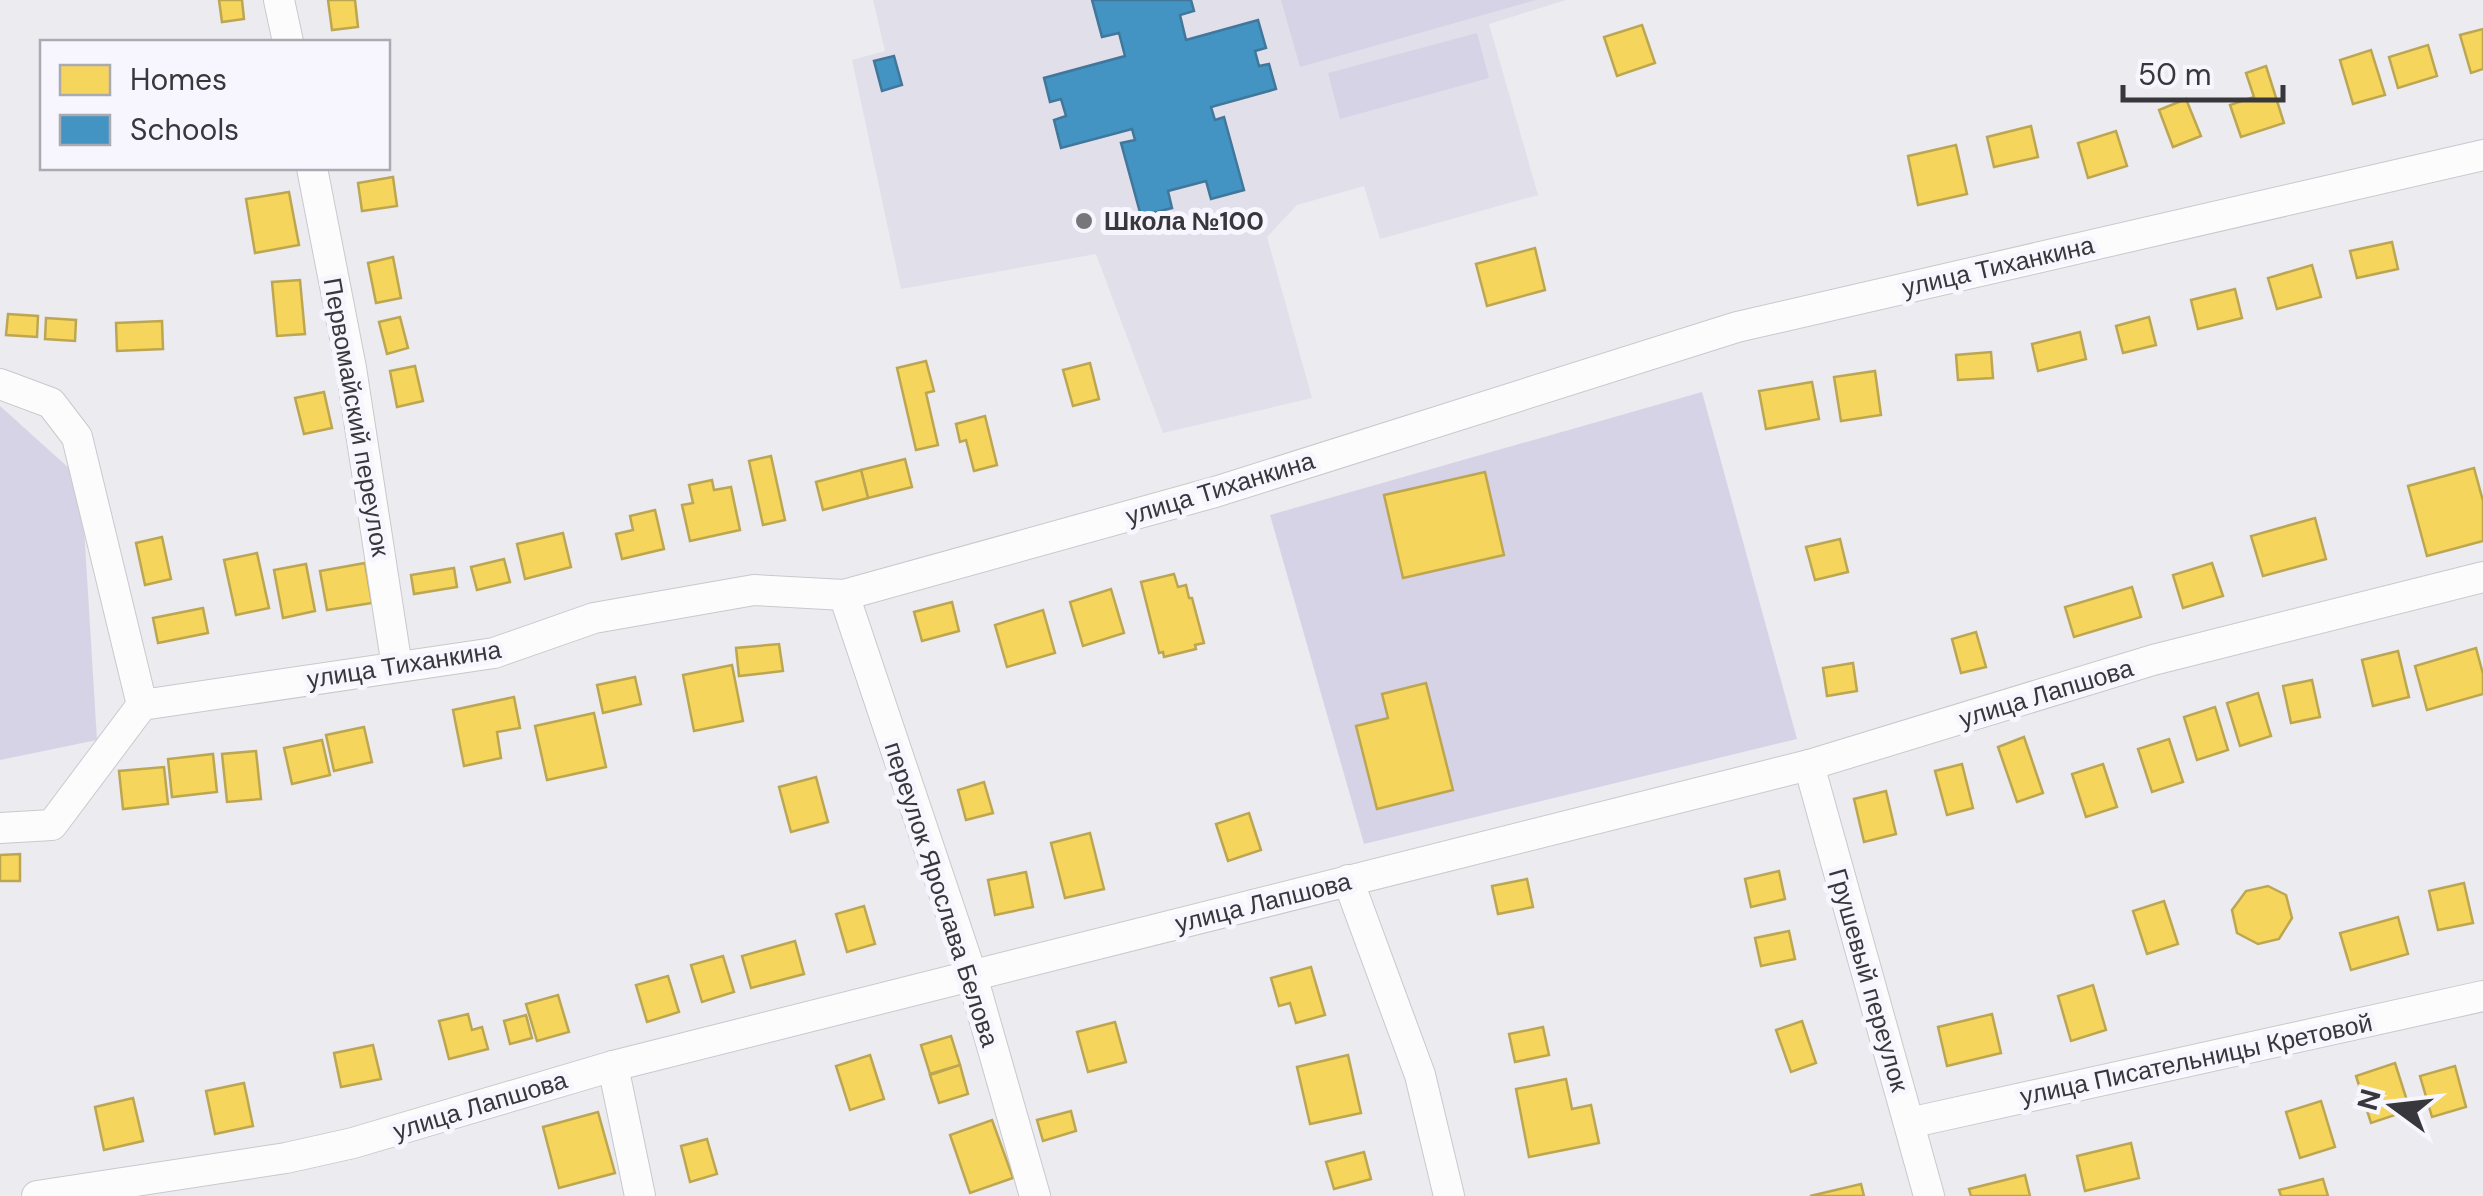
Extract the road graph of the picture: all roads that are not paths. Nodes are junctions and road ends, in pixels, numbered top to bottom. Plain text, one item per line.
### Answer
1 (280, 0) edge
2 (288, 40) edge
3 (2483, 155) edge
4 (312, 170) edge
5 (0, 384) edge
6 (2483, 577) edge
7 (844, 594) junction
8 (398, 667) junction
9 (142, 704) junction
10 (1809, 765) junction
11 (0, 828) edge
12 (1348, 880) junction
13 (972, 976) junction
14 (2483, 996) edge
15 (613, 1066) junction
16 (1909, 1123) junction
17 (37, 1196) edge
18 (640, 1196) edge
19 (1034, 1196) edge
20 (1449, 1196) edge
21 (1929, 1196) edge

1 - 2 street
3 - 7 street, улица Тиханкина
4 - 8 street, Первомайский переулок
5 - 9 street
6 - 10 street, улица Лапшова
7 - 8 street, улица Тиханкина
7 - 13 street, переулок Ярослава Белова
8 - 9 street, улица Тиханкина
9 - 11 street
10 - 12 street, улица Лапшова
10 - 16 street, Грушевый переулок
12 - 13 street, улица Лапшова
12 - 20 street
13 - 15 street, улица Лапшова
13 - 19 street, переулок Ярослава Белова
14 - 16 street, улица Писательницы Кретовой
15 - 17 street, улица Лапшова
15 - 18 street
16 - 21 street, Грушевый переулок

